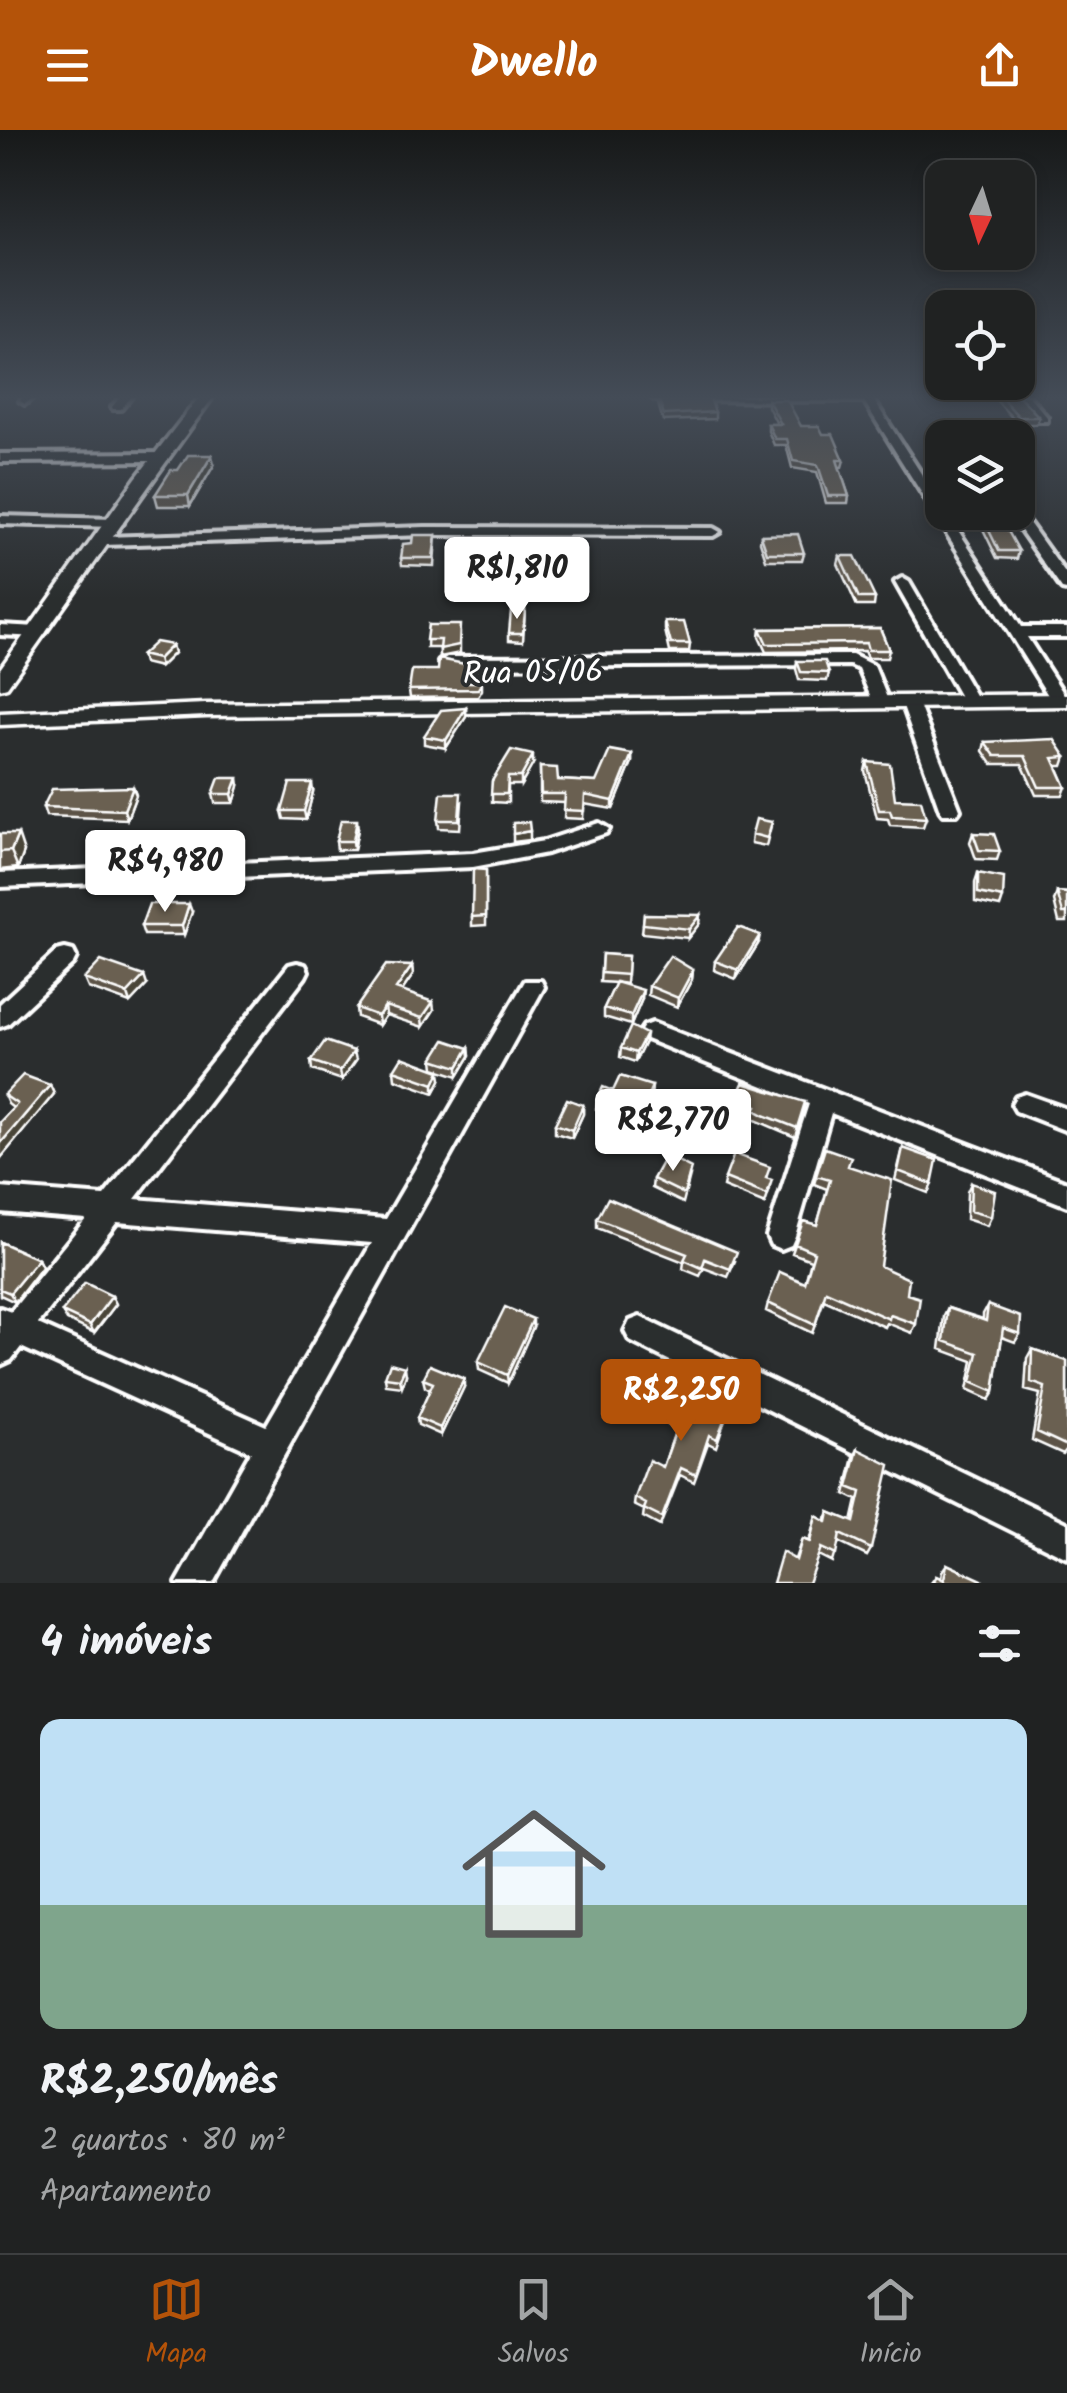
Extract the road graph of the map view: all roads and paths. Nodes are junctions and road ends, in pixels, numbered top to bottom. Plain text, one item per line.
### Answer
1 (157, 464) edge
2 (909, 464) edge
3 (0, 520) edge
4 (116, 523) junction
5 (1027, 530) edge
6 (713, 532) dead end
7 (104, 541) junction
8 (902, 582) dead end
9 (1067, 586) edge
10 (0, 630) edge
11 (38, 632) junction
12 (1016, 632) junction
13 (1067, 632) edge
14 (446, 662) edge
15 (0, 683) edge
16 (1063, 700) edge
17 (910, 702) junction
18 (971, 702) junction
19 (881, 703) junction
20 (0, 719) edge
21 (950, 810) dead end
22 (599, 829) dead end
23 (0, 880) edge
24 (65, 958) dead end
25 (296, 971) dead end
26 (534, 987) dead end
27 (0, 1018) edge
28 (652, 1032) dead end
29 (823, 1098) junction
30 (1025, 1104) dead end
31 (1067, 1120) edge
32 (1067, 1194) edge
33 (0, 1200) edge
34 (110, 1208) junction
35 (392, 1232) junction
36 (780, 1236) dead end
37 (640, 1331) dead end
38 (5, 1334) edge
39 (271, 1445) junction
40 (1067, 1541) edge
41 (194, 1583) edge

1 - 4 street
2 - 12 street
3 - 4 street
4 - 7 street
5 - 9 street
6 - 7 street
7 - 11 street
8 - 18 street
10 - 11 street
11 - 15 street
12 - 13 street
12 - 16 street
14 - 19 street
16 - 18 street, Rua 05/06
17 - 18 street, Rua 05/06
17 - 19 street, Rua 05/06
17 - 21 street
19 - 20 street, Rua 05/06
22 - 23 street
24 - 27 street
25 - 34 street
26 - 35 street
28 - 29 street
29 - 32 street
29 - 36 street
30 - 31 street
33 - 34 street
34 - 35 street
34 - 38 street
35 - 39 street
37 - 40 street
38 - 39 street
39 - 41 street

